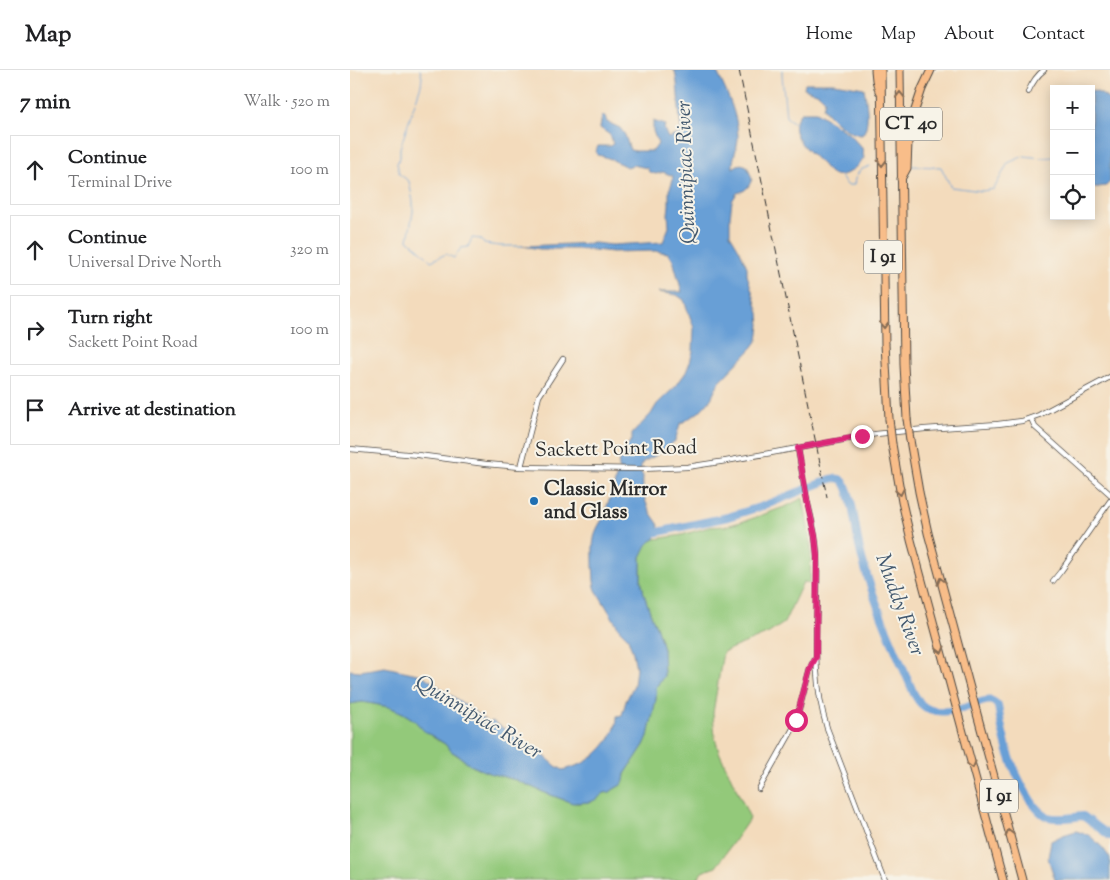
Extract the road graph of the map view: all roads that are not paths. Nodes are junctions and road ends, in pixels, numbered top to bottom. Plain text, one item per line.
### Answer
1 (875, 70) edge
2 (881, 70) edge
3 (900, 70) edge
4 (931, 70) edge
5 (1044, 70) edge
6 (1028, 92) dead end
7 (881, 96) junction
8 (901, 179) junction
9 (563, 359) dead end
10 (1110, 377) edge
11 (1031, 418) junction
12 (798, 448) junction
13 (350, 449) edge
14 (521, 467) junction
15 (1110, 494) edge
16 (1110, 501) edge
17 (1053, 580) dead end
18 (816, 657) junction
19 (759, 789) dead end
20 (885, 880) edge
21 (1003, 880) edge
22 (1022, 880) edge

1 - 7 highway, CT 40
2 - 7 highway, I 91
8 -> 3 highway, I 91
4 - 8 highway, CT 40
5 - 6 street
7 -> 21 highway, I 91, bridge
22 -> 8 highway, I 91, bridge
9 - 14 street
10 - 11 street, Sackett Point Road
11 - 12 street, Sackett Point Road
11 - 15 street
12 - 14 street, Sackett Point Road
12 - 18 street
13 - 14 street, Sackett Point Road
16 - 17 street
18 - 19 street
18 - 20 street

